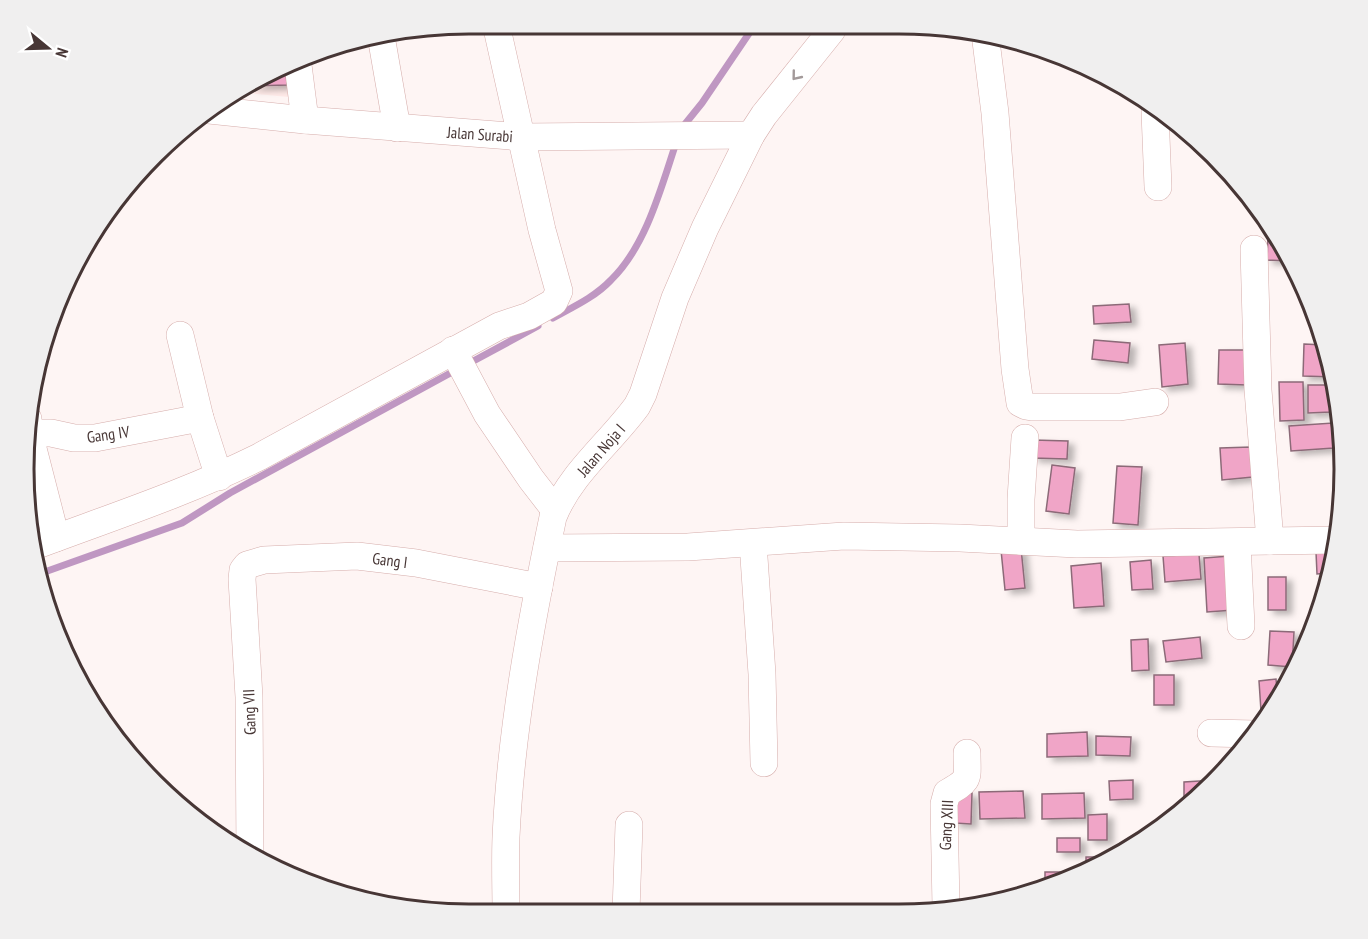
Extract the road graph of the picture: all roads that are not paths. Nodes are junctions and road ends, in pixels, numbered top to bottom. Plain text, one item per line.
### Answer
1 (498, 34) edge
2 (829, 34) edge
3 (382, 44) edge
4 (986, 44) edge
5 (299, 70) edge
6 (223, 111) edge
7 (1155, 119) edge
8 (305, 120) junction
9 (397, 128) junction
10 (751, 135) junction
11 (522, 137) junction
12 (1158, 188) dead end
13 (1254, 249) dead end
14 (180, 335) dead end
15 (455, 354) junction
16 (1155, 402) dead end
17 (200, 418) junction
18 (36, 433) edge
19 (1025, 438) dead end
20 (34, 469) edge
21 (219, 477) junction
22 (555, 510) junction
23 (1327, 540) edge
24 (1021, 541) junction
25 (1270, 541) junction
26 (44, 542) edge
27 (753, 543) junction
28 (1237, 543) junction
29 (547, 548) junction
30 (243, 570) joint
31 (539, 587) junction
32 (1241, 627) dead end
33 (1210, 733) dead end
34 (1244, 734) edge
35 (967, 753) dead end
36 (764, 763) dead end
37 (629, 825) dead end
38 (249, 844) edge
39 (945, 902) edge
40 (506, 904) edge
41 (626, 904) edge

1 - 11 street
2 -> 10 street, Jalan Noja I
3 - 9 street
4 - 16 street
5 - 8 street
6 - 8 street, Jalan Surabi
7 - 12 street
8 - 9 street, Jalan Surabi
9 - 11 street, Jalan Surabi
10 - 11 street, Jalan Surabi
10 - 22 street, Jalan Noja I
11 - 15 street
13 - 25 street
14 - 17 street
15 - 21 street
15 - 22 street
17 - 18 street, Gang IV
17 - 21 street
19 - 24 street
20 - 26 street
21 - 26 street
22 - 29 street, Jalan Noja I
23 - 25 street
24 - 27 street
24 - 28 street
25 - 28 street
27 - 29 street
27 - 36 street
28 - 32 street
29 - 31 street, Jalan Noja I
30 - 31 street, Gang I
30 - 38 street, Gang VII
31 - 40 street, Jalan Noja I
33 - 34 street
35 - 39 street, Gang XIII
37 - 41 street

